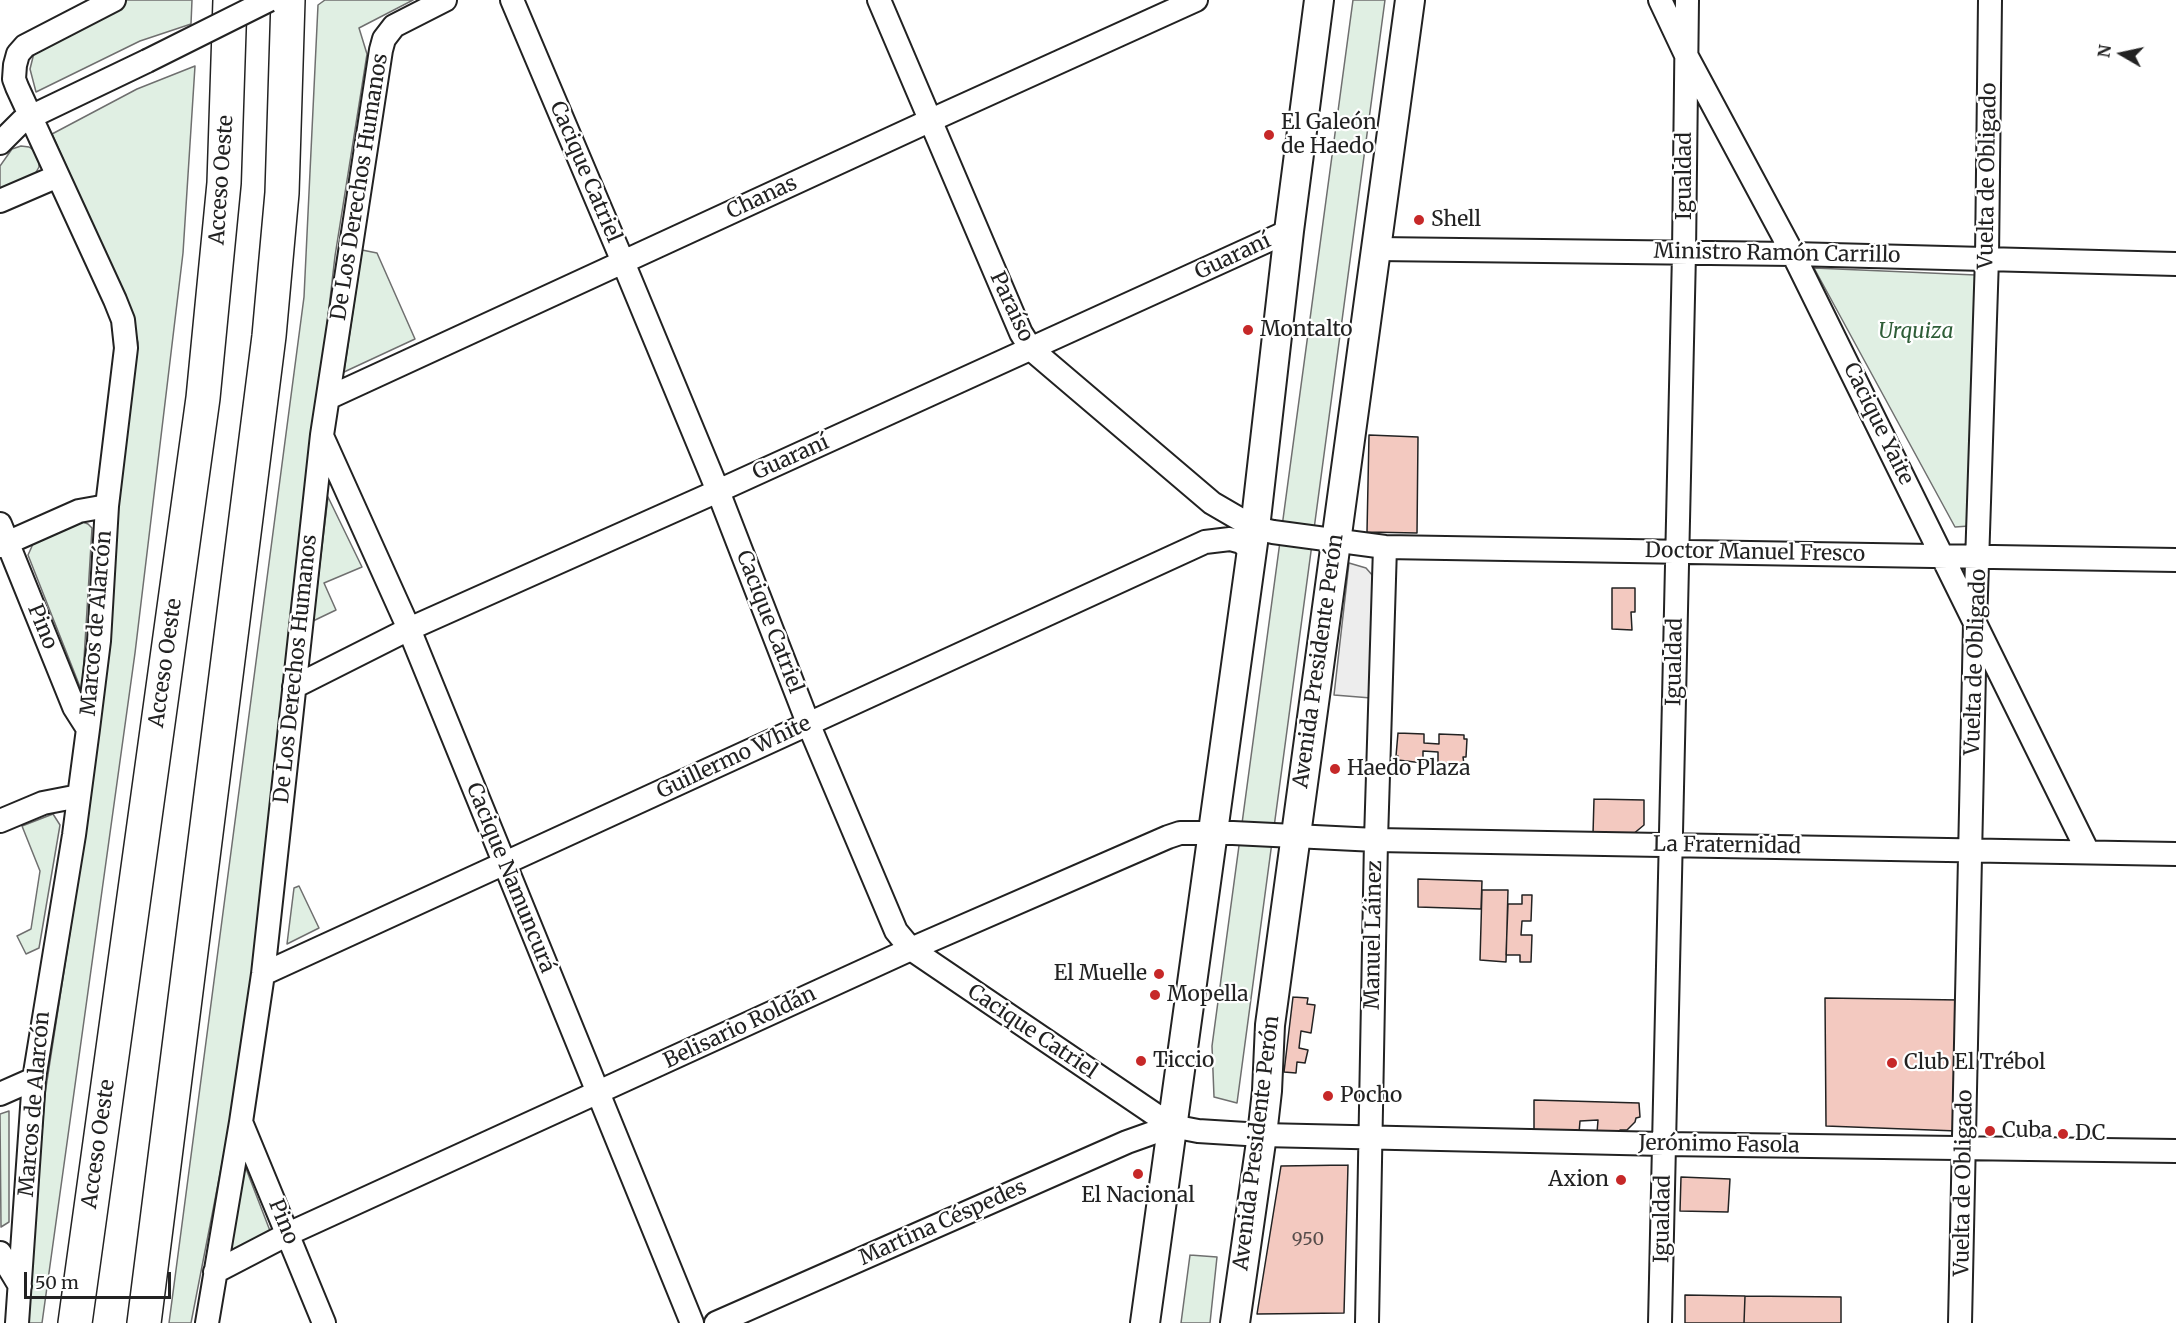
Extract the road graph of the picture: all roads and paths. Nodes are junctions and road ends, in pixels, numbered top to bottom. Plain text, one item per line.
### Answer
1 (114, 0) edge
2 (230, 0) edge
3 (269, 0) edge
4 (288, 0) edge
5 (445, 0) edge
6 (512, 0) edge
7 (879, 0) edge
8 (1196, 0) edge
9 (1319, 0) edge
10 (1410, 0) edge
11 (1660, 0) edge
12 (1688, 0) edge
13 (1990, 0) edge
14 (1685, 53) junction
15 (30, 117) junction
16 (929, 121) junction
17 (0, 143) edge
18 (58, 176) junction
19 (0, 201) edge
20 (1289, 231) junction
21 (1377, 249) junction
22 (1684, 253) junction
23 (1793, 254) junction
24 (1986, 258) junction
25 (623, 262) junction
26 (2176, 264) edge
27 (1031, 349) junction
28 (328, 398) junction
29 (322, 435) junction
30 (718, 492) junction
31 (1212, 503) junction
32 (107, 506) junction
33 (3, 538) edge
34 (1253, 539) junction
35 (1335, 541) junction
36 (1205, 542) junction
37 (1385, 547) junction
38 (1677, 552) junction
39 (1943, 556) junction
40 (1979, 556) junction
41 (2176, 560) edge
42 (1976, 624) junction
43 (409, 629) junction
44 (294, 687) junction
45 (808, 723) junction
46 (88, 729) junction
47 (79, 796) junction
48 (0, 821) edge
49 (1212, 834) junction
50 (1287, 837) junction
51 (1376, 840) junction
52 (1670, 846) junction
53 (1971, 849) junction
54 (2088, 852) junction
55 (2176, 854) edge
56 (505, 864) junction
57 (911, 950) junction
58 (263, 974) junction
59 (34, 1079) junction
60 (597, 1093) junction
61 (0, 1094) edge
62 (241, 1122) junction
63 (1172, 1126) junction
64 (1262, 1135) junction
65 (1369, 1138) junction
66 (1664, 1144) junction
67 (1965, 1148) junction
68 (2176, 1152) edge
69 (288, 1234) junction
70 (0, 1253) edge
71 (215, 1272) junction
72 (20, 1286) junction
73 (17, 1323) edge
74 (75, 1323) edge
75 (144, 1323) edge
76 (207, 1323) edge
77 (324, 1323) edge
78 (692, 1323) edge
79 (716, 1323) edge
80 (1145, 1323) edge
81 (1234, 1323) edge
82 (1367, 1323) edge
83 (1660, 1323) edge
84 (1960, 1323) edge

1 - 15 street, Marcos de Alarcón
2 - 74 highway, Acceso Oeste
3 - 15 street, bridge
4 - 75 highway
5 - 28 street, De Los Derechos Humanos
6 - 25 street, Cacique Catriel
7 - 16 street, Paraíso
8 - 16 street, Chanas
9 - 20 main road
10 - 21 main road, Avenida Presidente Perón
11 - 14 street, Cacique Yaite
12 - 14 street, Igualdad
13 - 24 street, Vuelta de Obligado
14 - 22 street, Igualdad
14 - 23 street, Cacique Yaite
15 - 17 street
15 - 18 street, Marcos de Alarcón
16 - 25 street, Chanas
16 - 27 street, Paraíso
18 - 19 street
18 - 32 street, Marcos de Alarcón
20 - 27 street, Guaraní
20 - 34 main road
21 - 22 street, Ministro Ramón Carrillo
21 - 35 main road, Avenida Presidente Perón
22 - 23 street, Ministro Ramón Carrillo
22 - 38 street, Igualdad
23 - 24 street, Ministro Ramón Carrillo
23 - 39 street, Cacique Yaite
24 - 26 street, Ministro Ramón Carrillo
24 - 40 street, Vuelta de Obligado
25 - 28 street, Chanas
25 - 30 street, Cacique Catriel
27 - 30 street, Guaraní
27 - 31 street, Paraíso
28 - 29 street, De Los Derechos Humanos
29 - 43 street, Cacique Namuncurá
29 - 44 street, De Los Derechos Humanos
30 - 43 street, Guaraní
30 - 45 street, Cacique Catriel
31 - 34 street, Paraíso
31 - 36 street
32 - 33 street
32 - 46 street, Marcos de Alarcón
33 - 46 street, Pino
34 - 35 street, Doctor Manuel Fresco
34 - 36 street, Guillermo White
34 - 49 main road
35 - 37 street, Doctor Manuel Fresco
35 - 50 main road, Avenida Presidente Perón
36 - 45 street, Guillermo White
37 - 38 street, Doctor Manuel Fresco
37 - 51 street, Manuel Láinez
38 - 39 street, Doctor Manuel Fresco
38 - 52 street, Igualdad
39 - 40 street, Doctor Manuel Fresco
39 - 42 street, Cacique Yaite
40 - 41 street, Doctor Manuel Fresco
40 - 42 street, Vuelta de Obligado
42 - 53 street, Vuelta de Obligado
42 - 54 street, Cacique Yaite
43 - 44 street, Guaraní
43 - 56 street, Cacique Namuncurá
44 - 58 street, De Los Derechos Humanos
45 - 56 street, Guillermo White
45 - 57 street, Cacique Catriel
46 - 47 street, Marcos de Alarcón
47 - 48 street
47 - 59 street, Marcos de Alarcón
49 - 50 street, Belisario Roldán
49 - 57 street, Belisario Roldán
49 - 63 main road
50 - 51 street, La Fraternidad
50 - 64 main road, Avenida Presidente Perón
51 - 52 street, La Fraternidad
51 - 65 street, Manuel Láinez
52 - 53 street, La Fraternidad
52 - 66 street, Igualdad
53 - 54 street, La Fraternidad
53 - 67 street, Vuelta de Obligado
54 - 55 street, La Fraternidad
56 - 58 street, Guillermo White
56 - 60 street, Cacique Namuncurá
57 - 60 street, Belisario Roldán
57 - 63 street, Cacique Catriel
58 - 62 street, De Los Derechos Humanos
59 - 61 street
59 - 72 street, Marcos de Alarcón
60 - 69 street, Belisario Roldán
60 - 78 street, Cacique Namuncurá
62 - 69 street, Pino
62 - 71 street, De Los Derechos Humanos
63 - 64 street, Jerónimo Fasola
63 - 79 street, Martina Céspedes
63 - 80 main road
64 - 65 street, Jerónimo Fasola
64 - 81 main road, Avenida Presidente Perón
65 - 66 street, Jerónimo Fasola
65 - 82 street, Manuel Láinez
66 - 67 street, Jerónimo Fasola
66 - 83 street, Igualdad
67 - 68 street, Jerónimo Fasola
67 - 84 street, Vuelta de Obligado
69 - 71 street, Belisario Roldán
69 - 77 street, Pino
70 - 72 street
71 - 76 street, De Los Derechos Humanos
72 - 73 street, Marcos de Alarcón

